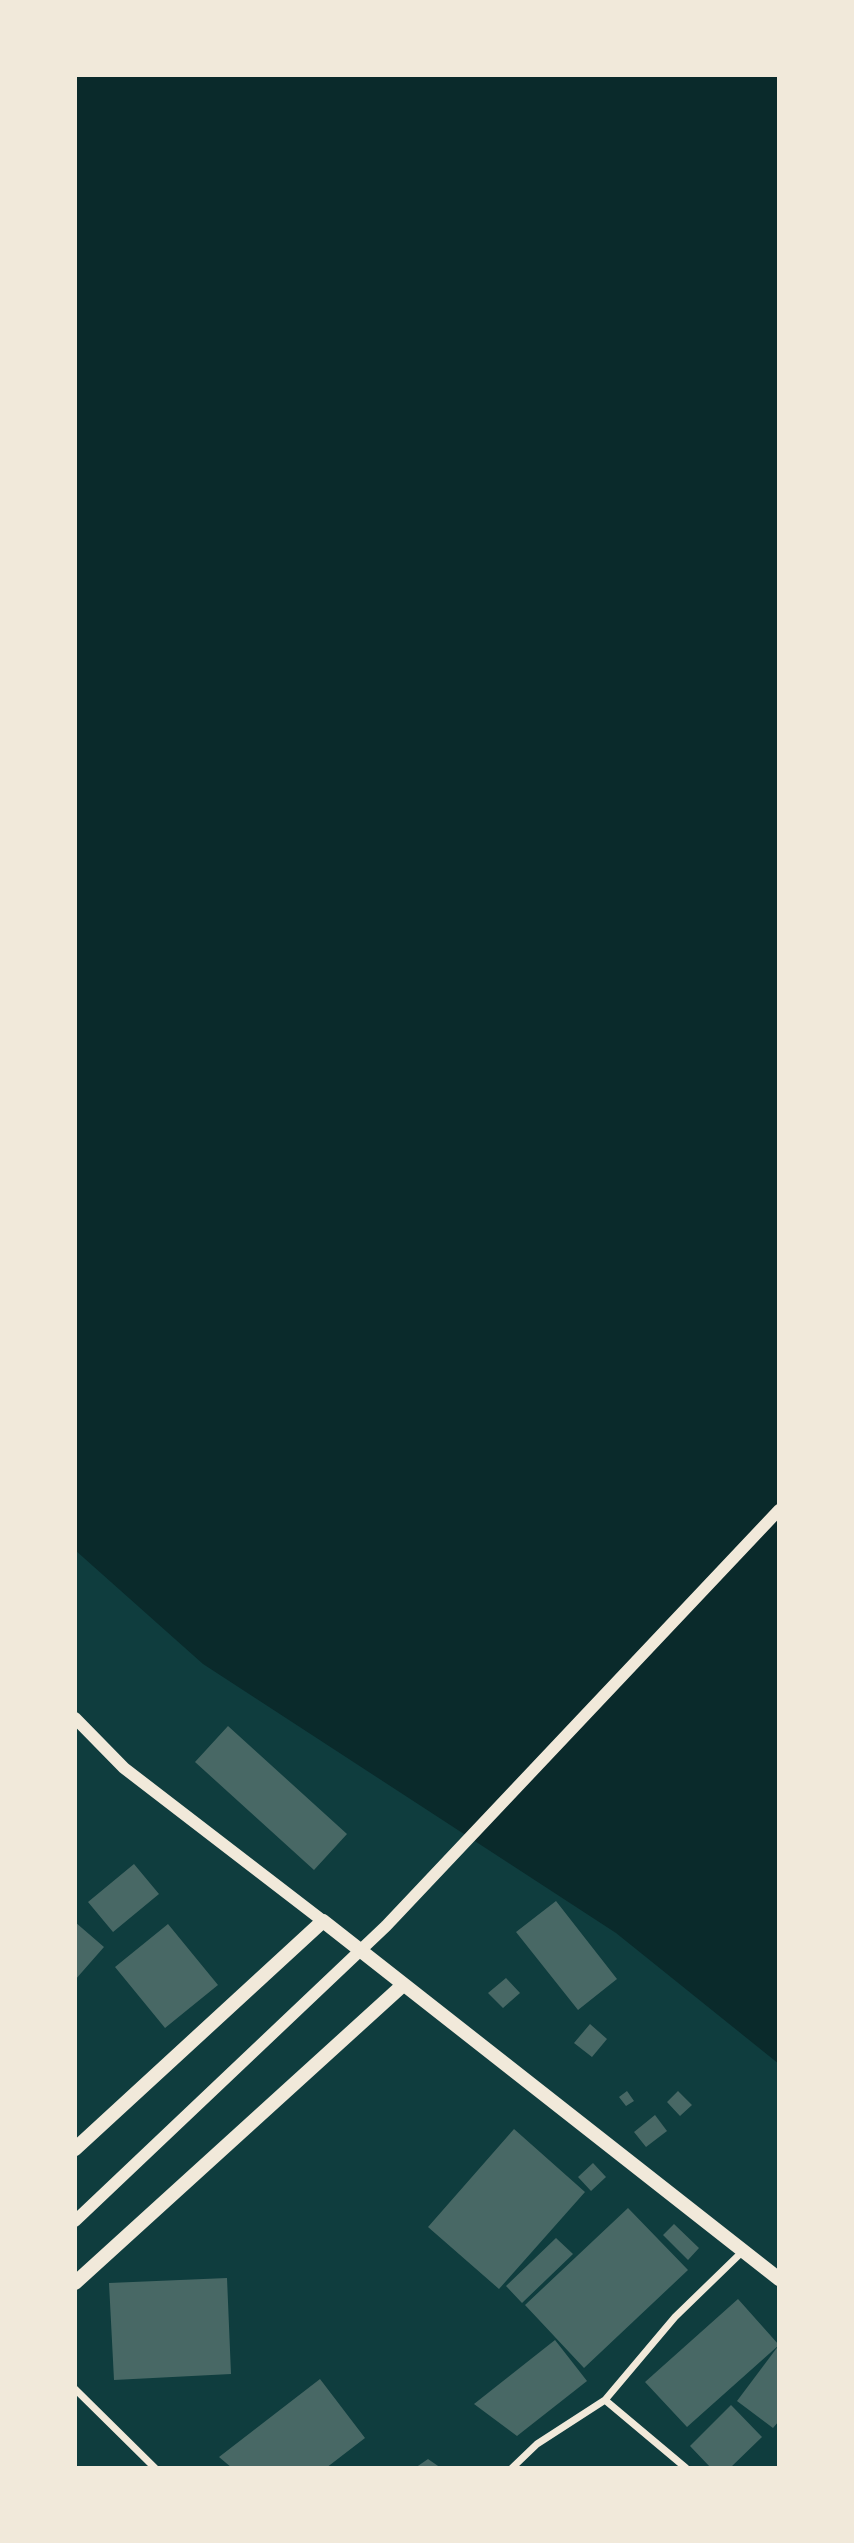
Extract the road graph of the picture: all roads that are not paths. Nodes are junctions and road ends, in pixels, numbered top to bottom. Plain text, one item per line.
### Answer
1 (779, 1510) edge
2 (75, 1718) edge
3 (323, 1921) junction
4 (402, 1985) junction
5 (75, 2149) edge
6 (75, 2221) edge
7 (743, 2251) junction
8 (779, 2279) edge
9 (75, 2283) edge
10 (75, 2389) edge
11 (605, 2400) junction
12 (155, 2468) edge
13 (512, 2468) edge
14 (686, 2468) edge

1 - 6 street
2 - 3 street
3 - 4 main road
3 - 5 main road
4 - 7 main road
4 - 9 main road
7 - 8 main road
7 - 11 street
10 - 12 street
11 - 13 street
11 - 14 street

